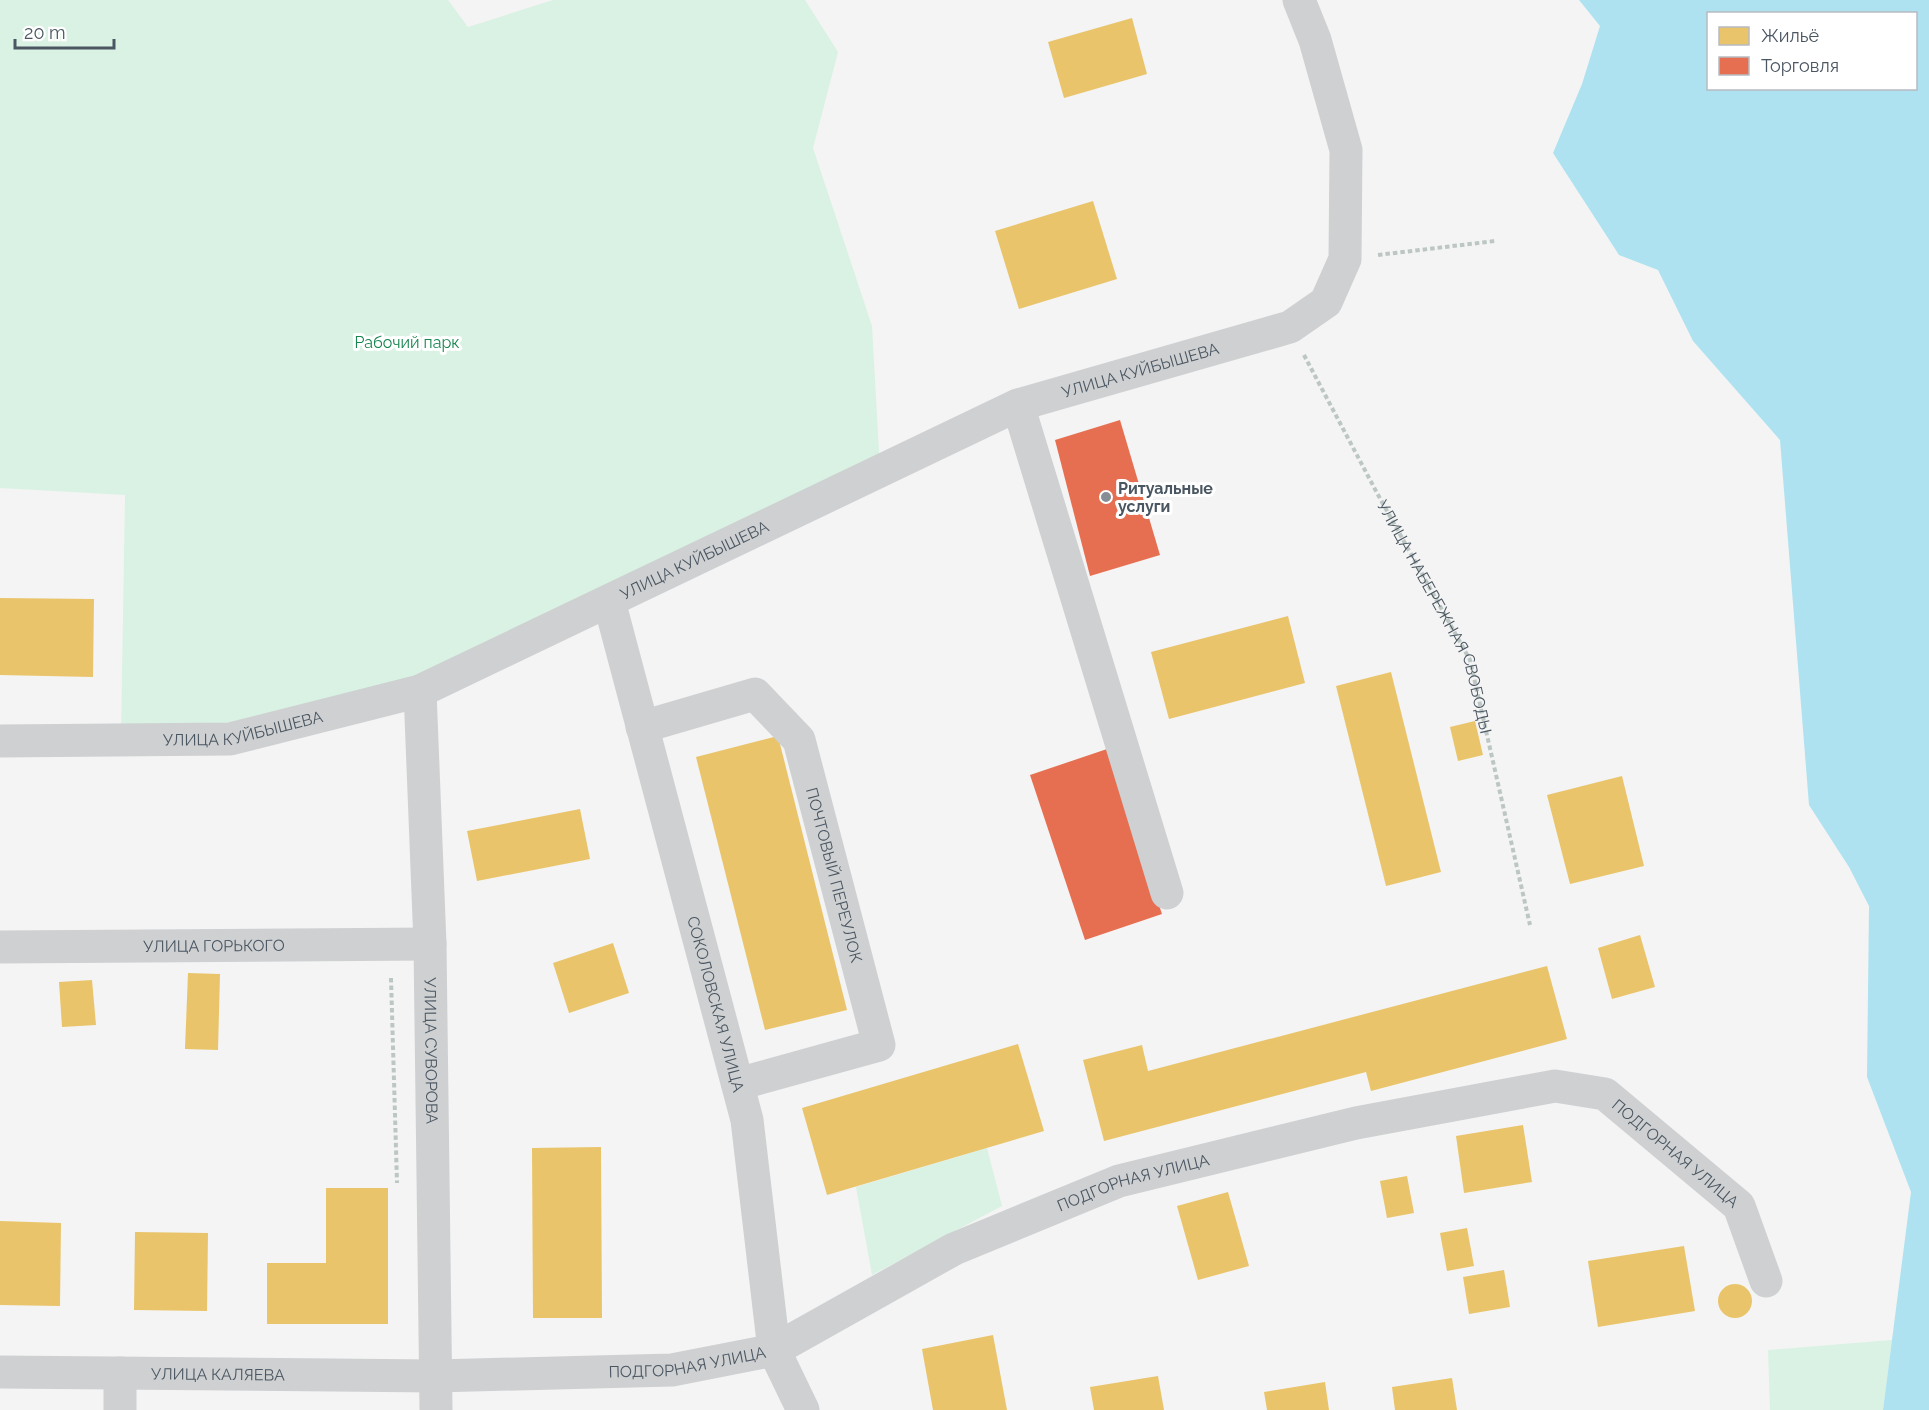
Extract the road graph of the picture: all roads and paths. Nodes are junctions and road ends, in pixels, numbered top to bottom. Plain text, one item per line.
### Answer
1 (1299, 0) edge
2 (1495, 241) dead end
3 (1345, 259) junction
4 (1290, 327) junction
5 (1018, 405) junction
6 (609, 601) junction
7 (420, 691) junction
8 (642, 727) junction
9 (0, 741) edge
10 (1167, 893) dead end
11 (1530, 925) dead end
12 (390, 944) junction
13 (430, 944) junction
14 (0, 946) edge
15 (738, 1084) junction
16 (397, 1189) dead end
17 (1767, 1281) dead end
18 (774, 1350) junction
19 (0, 1372) edge
20 (120, 1373) junction
21 (436, 1376) junction
22 (120, 1410) edge
23 (436, 1410) edge
24 (803, 1410) edge

1 - 3 street
2 - 3 path
3 - 4 street, УЛИЦА КУЙБЫШЕВА
4 - 5 street, УЛИЦА КУЙБЫШЕВА
4 - 11 path, УЛИЦА НАБЕРЕЖНАЯ СВОБОДЫ
5 - 6 street, УЛИЦА КУЙБЫШЕВА
5 - 10 street
6 - 7 street, УЛИЦА КУЙБЫШЕВА
6 - 8 street, СОКОЛОВСКАЯ УЛИЦА
7 - 9 street, УЛИЦА КУЙБЫШЕВА
7 - 13 street, УЛИЦА СУВОРОВА
8 - 15 street, СОКОЛОВСКАЯ УЛИЦА
8 - 15 street, ПОЧТОВЫЙ ПЕРЕУЛОК
12 - 13 street, УЛИЦА ГОРЬКОГО
12 - 14 street, УЛИЦА ГОРЬКОГО
12 - 16 path
13 - 21 street, УЛИЦА СУВОРОВА
15 - 18 street, СОКОЛОВСКАЯ УЛИЦА
17 - 18 street, ПОДГОРНАЯ УЛИЦА
18 - 21 street, ПОДГОРНАЯ УЛИЦА
18 - 24 street, СОКОЛОВСКАЯ УЛИЦА
19 - 20 street, УЛИЦА КАЛЯЕВА
20 - 21 street, УЛИЦА КАЛЯЕВА
20 - 22 street
21 - 23 street, УЛИЦА СУВОРОВА

